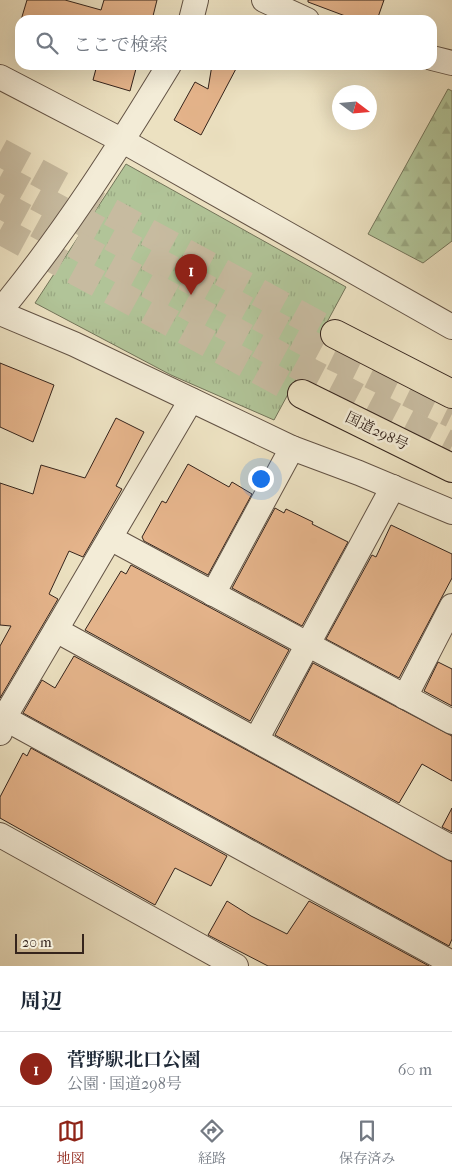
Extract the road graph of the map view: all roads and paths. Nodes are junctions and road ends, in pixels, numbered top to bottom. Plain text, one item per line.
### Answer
1 (196, 0) edge
2 (264, 0) edge
3 (192, 15) edge
4 (296, 15) edge
5 (437, 59) edge
6 (452, 63) edge
7 (166, 70) edge
8 (0, 77) edge
9 (122, 141) junction
10 (0, 312) edge
11 (452, 327) edge
12 (334, 334) tunnel mouth
13 (302, 394) tunnel mouth
14 (452, 394) edge
15 (191, 400) junction
16 (292, 448) junction
17 (452, 468) edge
18 (393, 487) junction
19 (452, 512) edge
20 (110, 538) junction
21 (214, 594) junction
22 (452, 606) edge
23 (56, 630) junction
24 (309, 646) junction
25 (405, 697) junction
26 (452, 722) edge
27 (2, 726) edge
28 (256, 740) junction
29 (0, 835) edge
30 (452, 848) edge
31 (450, 961) edge
32 (232, 965) edge

1 - 3 street
2 - 4 street
5 - 6 street
7 - 9 street
8 - 9 street
9 - 10 street
9 - 11 street
10 - 15 street
12 - 14 highway
13 - 17 highway, 国道298号
15 - 16 street
15 - 20 street
16 - 18 street
16 - 21 street
18 - 19 street
18 - 24 street
20 - 21 street
20 - 23 street
21 - 24 street
22 - 25 street
23 - 27 street
23 - 28 street
24 - 25 street
24 - 28 street
25 - 26 street
27 - 31 street
28 - 30 street
29 - 32 street

